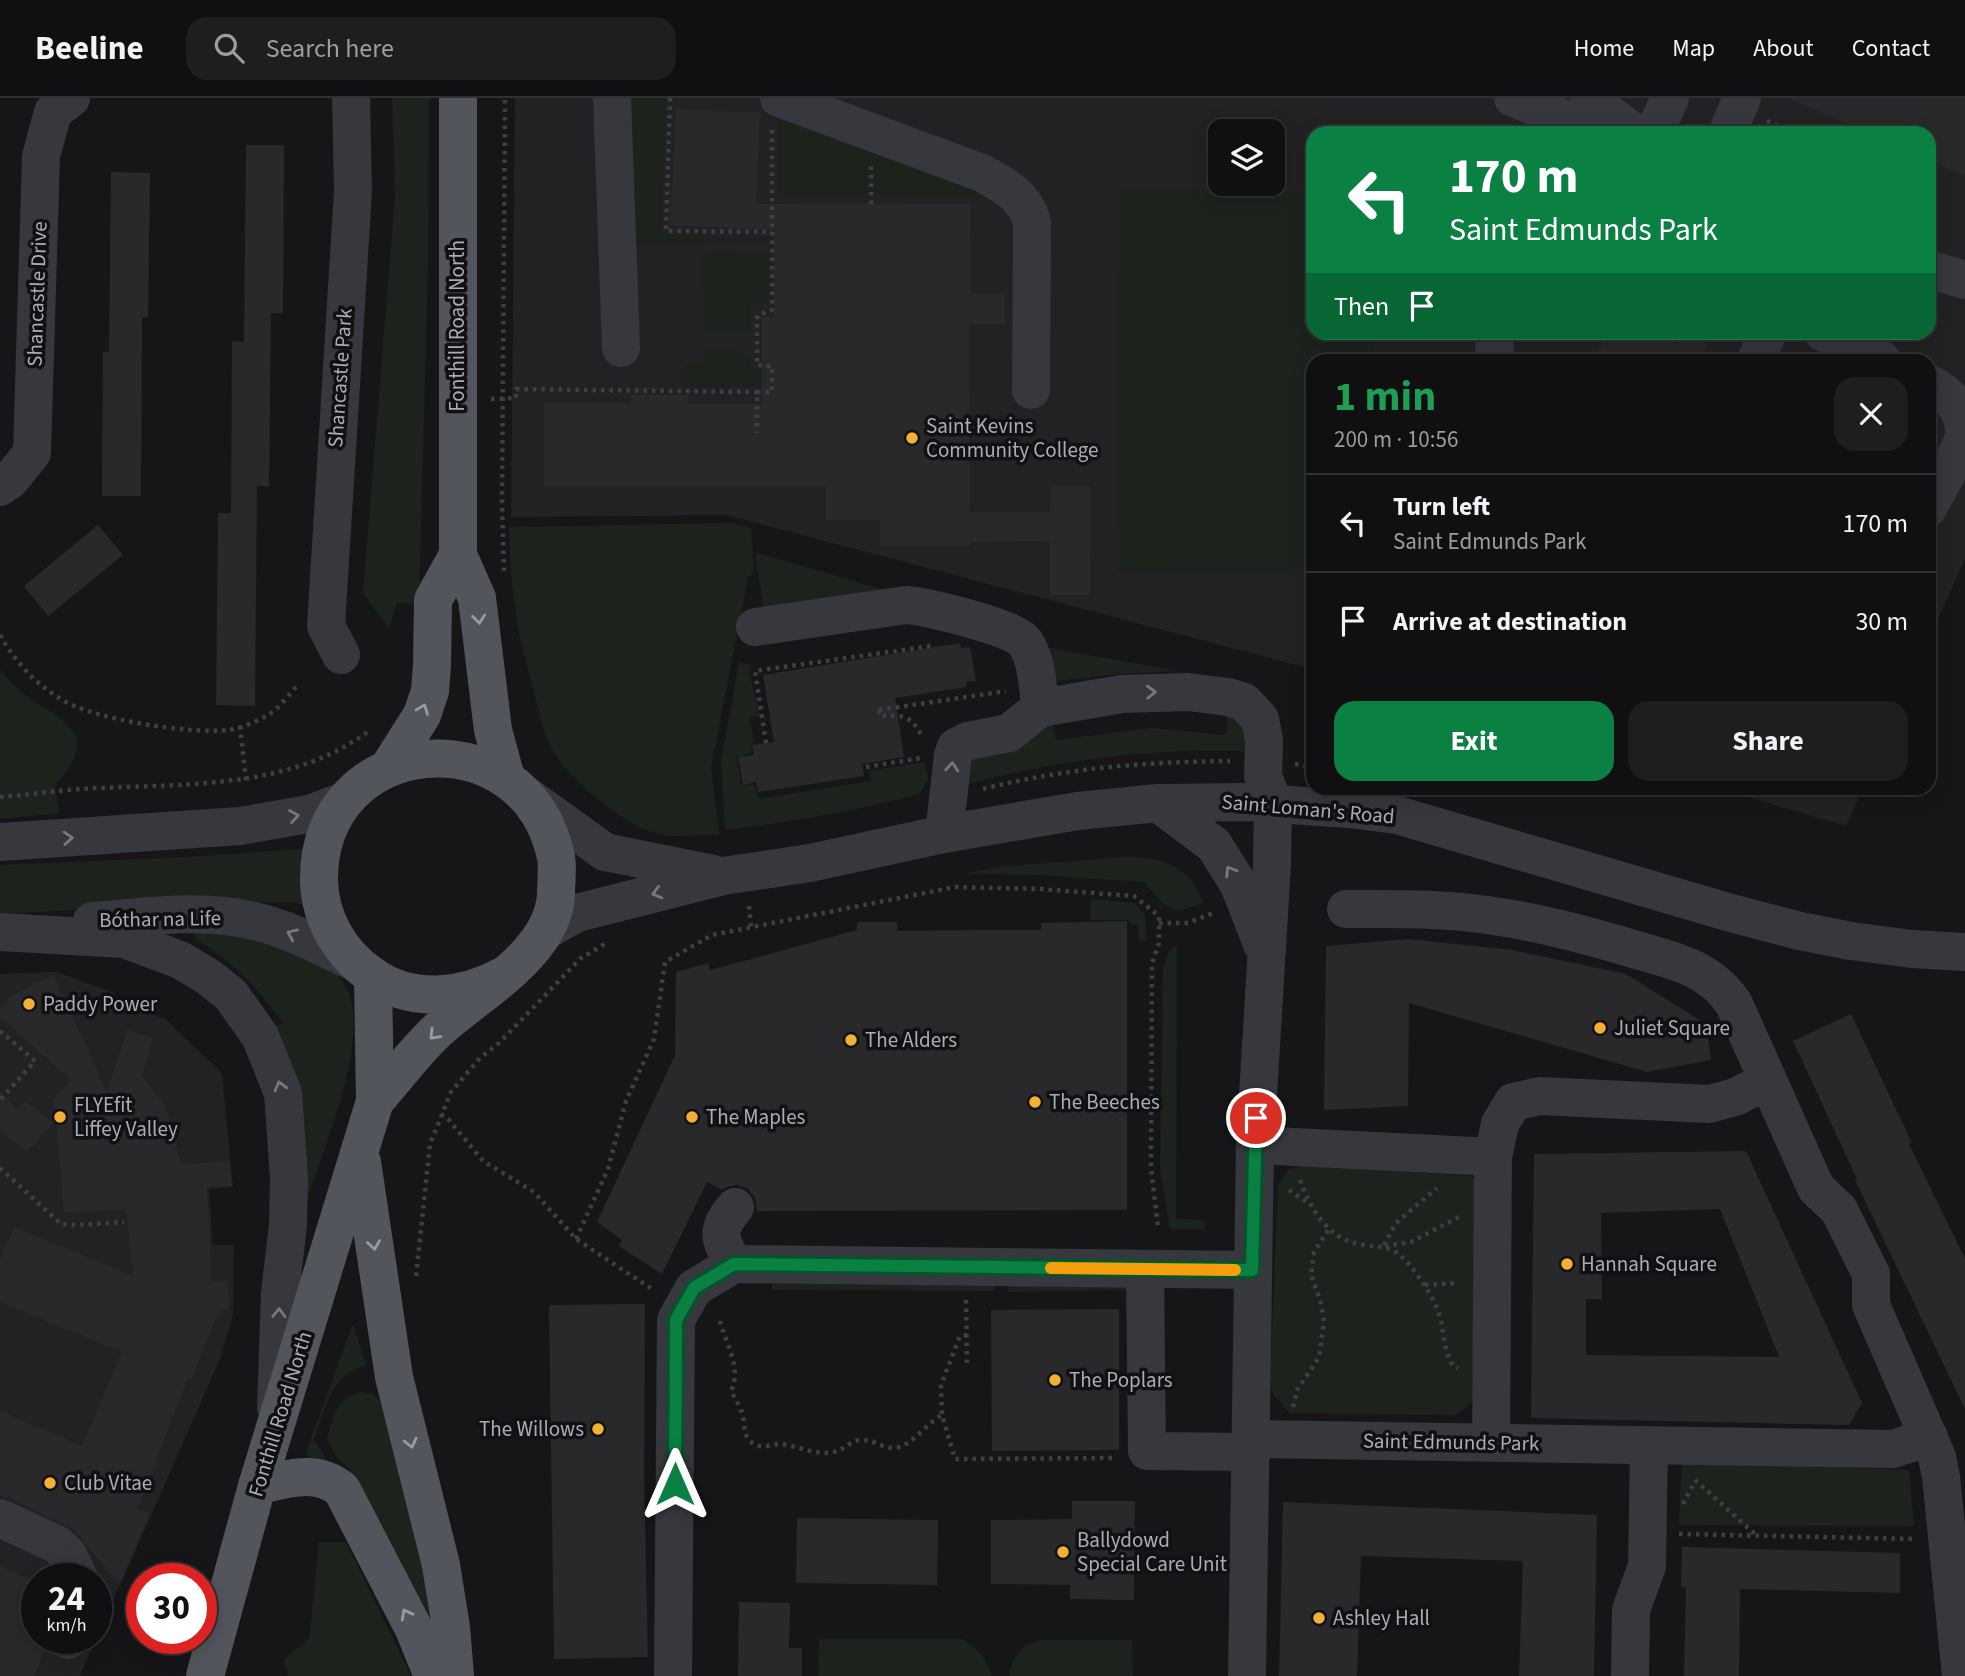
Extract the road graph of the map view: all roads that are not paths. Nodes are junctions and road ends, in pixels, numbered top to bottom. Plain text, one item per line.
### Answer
1 (71, 98) edge
2 (342, 98) edge
3 (458, 98) edge
4 (612, 98) edge
5 (1513, 98) edge
6 (1670, 98) edge
7 (1742, 98) edge
8 (776, 111) edge
9 (1578, 113) edge
10 (1614, 126) edge
11 (1657, 126) edge
12 (1730, 126) edge
13 (1936, 271) edge
14 (1965, 280) edge
15 (1840, 340) edge
16 (621, 348) dead end
17 (1869, 354) edge
18 (1936, 387) edge
19 (1031, 390) dead end
20 (0, 487) edge
21 (1936, 492) edge
22 (458, 555) junction
23 (755, 627) dead end
24 (341, 655) dead end
25 (1040, 708) junction
26 (389, 767) junction
27 (516, 787) junction
28 (344, 802) junction
29 (1273, 802) junction
30 (1158, 803) junction
31 (944, 834) junction
32 (0, 842) edge
33 (729, 892) junction
34 (1346, 909) dead end
35 (0, 930) edge
36 (545, 931) junction
37 (1965, 952) edge
38 (1266, 956) junction
39 (364, 969) junction
40 (505, 975) junction
41 (1768, 1081) junction
42 (375, 1101) junction
43 (1255, 1145) junction
44 (360, 1153) junction
45 (1493, 1157) junction
46 (735, 1207) dead end
47 (734, 1264) junction
48 (1145, 1269) junction
49 (1252, 1270) junction
50 (275, 1430) junction
51 (1930, 1437) junction
52 (1491, 1443) junction
53 (1252, 1446) junction
54 (1649, 1446) junction
55 (257, 1486) junction
56 (0, 1518) edge
57 (72, 1563) edge
58 (205, 1676) edge
59 (433, 1676) edge
60 (455, 1676) edge
61 (673, 1676) edge
62 (1247, 1676) edge
63 (1630, 1676) edge
64 (1961, 1676) edge

1 - 20 street, Shancastle Drive
2 - 24 street, Shancastle Park
3 - 22 main road, Fonthill Road North
4 - 16 street
5 - 9 street
6 - 11 street
7 - 12 street
8 - 19 street
9 - 10 street
13 - 14 street
15 - 17 street
18 - 21 street
26 -> 22 main road, Fonthill Road North
22 -> 27 main road, Fonthill Road North
23 - 25 street
25 -> 29 street
31 -> 25 street
26 - 27 main road, Fonthill Road North
26 - 28 main road, Fonthill Road North
27 - 33 street, Saint Loman's Road
27 - 36 main road, Fonthill Road North
32 -> 28 street
28 - 39 main road, Fonthill Road North
29 - 30 street, Saint Loman's Road
29 - 37 street, Saint Loman's Road
29 - 38 street
30 - 31 street, Saint Loman's Road
38 -> 30 street
31 - 33 street, Saint Loman's Road
33 -> 36 street, Saint Loman's Road
34 - 41 street
39 -> 35 street, Bóthar na Life
50 -> 35 street
36 - 40 main road, Fonthill Road North
38 - 43 street
39 - 40 main road, Fonthill Road North
39 - 42 main road, Fonthill Road North
40 -> 42 main road, Fonthill Road North
41 - 45 street
41 - 51 street
42 - 44 main road, Fonthill Road North
43 - 45 street
43 - 49 street
44 - 50 main road, Fonthill Road North
44 -> 60 main road, Fonthill Road North
45 - 52 street
46 - 47 street
47 - 48 street
47 - 61 street
48 - 49 street
48 - 53 street, Saint Edmunds Park
49 - 53 street
50 - 55 main road, Fonthill Road North
51 - 54 street, Saint Edmunds Park
51 - 64 street
52 - 53 street, Saint Edmunds Park
52 - 54 street, Saint Edmunds Park
53 - 62 street
54 - 63 street
55 - 58 main road, Fonthill Road North
59 -> 55 main road
56 - 57 street

